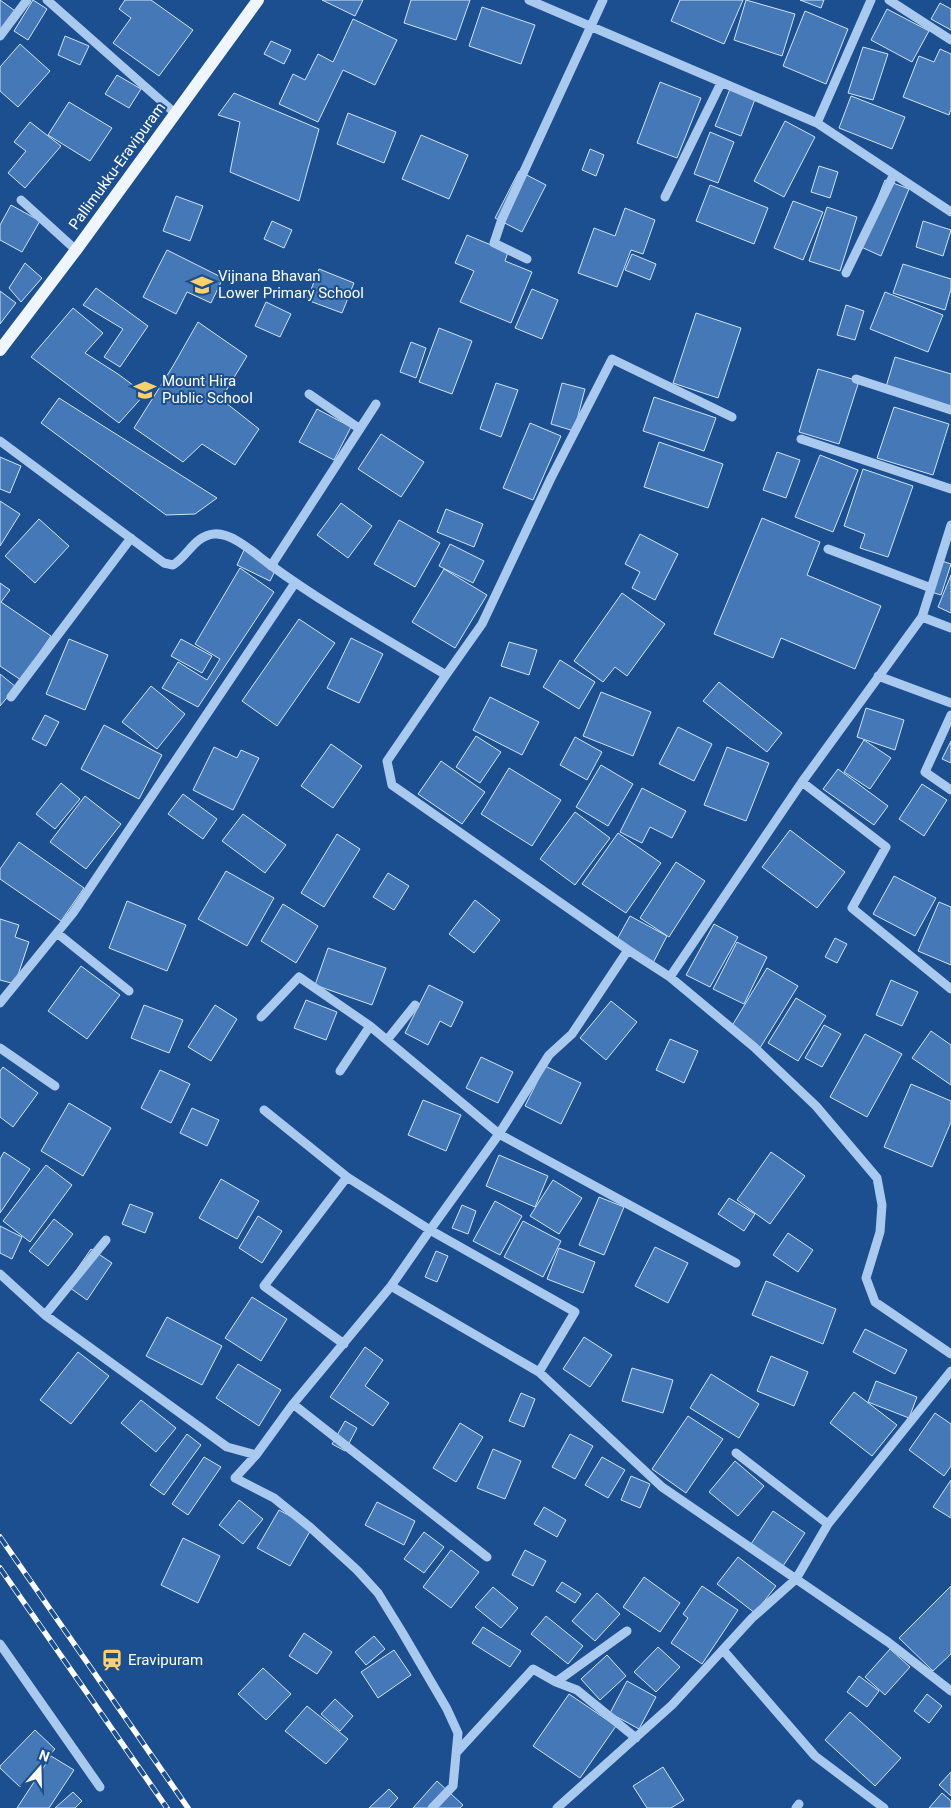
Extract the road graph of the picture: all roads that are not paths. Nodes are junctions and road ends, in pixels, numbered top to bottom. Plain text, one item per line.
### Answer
1 (27, 0) edge
2 (47, 0) edge
3 (258, 0) edge
4 (529, 0) edge
5 (603, 0) edge
6 (871, 0) edge
7 (889, 0) edge
8 (590, 27) junction
9 (0, 36) edge
10 (951, 40) edge
11 (721, 83) junction
12 (176, 114) junction
13 (817, 123) junction
14 (894, 174) junction
15 (666, 197) dead end
16 (21, 200) dead end
17 (951, 212) edge
18 (76, 250) junction
19 (527, 259) dead end
20 (846, 273) dead end
21 (0, 350) edge
22 (856, 379) dead end
23 (310, 394) dead end
24 (376, 404) dead end
25 (951, 410) edge
26 (732, 417) dead end
27 (360, 429) junction
28 (801, 439) dead end
29 (0, 441) edge
30 (951, 489) edge
31 (951, 525) edge
32 (130, 538) junction
33 (828, 548) dead end
34 (947, 555) edge
35 (271, 566) junction
36 (295, 583) junction
37 (931, 588) junction
38 (922, 617) junction
39 (951, 628) edge
40 (446, 675) junction
41 (878, 676) junction
42 (11, 698) dead end
43 (951, 704) edge
44 (951, 715) edge
45 (802, 782) junction
46 (951, 790) edge
47 (57, 933) junction
48 (628, 950) junction
49 (670, 977) junction
50 (951, 989) edge
51 (129, 991) dead end
52 (0, 1003) edge
53 (415, 1004) dead end
54 (261, 1017) dead end
55 (370, 1026) junction
56 (387, 1040) junction
57 (0, 1048) edge
58 (340, 1071) dead end
59 (55, 1086) dead end
60 (264, 1110) dead end
61 (499, 1134) junction
62 (347, 1178) junction
63 (430, 1230) junction
64 (106, 1240) dead end
65 (736, 1263) dead end
66 (0, 1274) edge
67 (391, 1286) junction
68 (45, 1314) junction
69 (344, 1344) junction
70 (951, 1354) edge
71 (951, 1371) edge
72 (539, 1372) junction
73 (294, 1404) junction
74 (736, 1453) dead end
75 (256, 1455) junction
76 (828, 1524) junction
77 (487, 1557) dead end
78 (796, 1579) junction
79 (627, 1631) dead end
80 (0, 1644) edge
81 (723, 1650) junction
82 (556, 1682) junction
83 (951, 1691) edge
84 (636, 1738) junction
85 (456, 1753) junction
86 (100, 1786) dead end
87 (432, 1808) edge
88 (557, 1808) edge
89 (884, 1808) edge

1 - 9 street
2 - 12 street
3 - 12 main road, Pallimukku-Eravipuram
4 - 8 street
5 - 8 street
6 - 13 street
7 - 10 street
8 - 11 street
8 - 19 street
11 - 13 street
11 - 15 street
12 - 18 main road, Pallimukku-Eravipuram
13 - 14 street
14 - 17 street
14 - 20 street
16 - 18 street
18 - 21 main road, Pallimukku-Eravipuram
22 - 25 street
23 - 27 street
24 - 27 street
26 - 40 street
27 - 35 street
28 - 30 street
29 - 32 street
31 - 34 street
32 - 35 street
32 - 42 street
33 - 37 street
34 - 37 street
35 - 36 street
36 - 40 street
36 - 47 street
37 - 38 street
38 - 39 street
38 - 41 street
40 - 48 street
41 - 43 street
41 - 45 street
44 - 46 street
45 - 49 street
45 - 50 street
47 - 51 street
47 - 52 street
48 - 49 street
48 - 61 street
49 - 70 street
53 - 56 street
54 - 55 street
55 - 56 street
55 - 58 street
56 - 61 street
57 - 59 street
60 - 62 street
61 - 63 street
61 - 65 street
62 - 63 street
62 - 69 street
63 - 67 street
63 - 72 street
64 - 68 street
66 - 68 street
67 - 69 street
67 - 72 street
68 - 75 street
69 - 73 street
71 - 76 street
72 - 78 street
73 - 75 street
73 - 77 street
74 - 76 street
75 - 85 street
76 - 78 street
78 - 81 street
78 - 83 street
79 - 82 street
80 - 86 street
81 - 84 street
81 - 89 street
82 - 84 street
82 - 85 street
84 - 88 street
85 - 87 street

